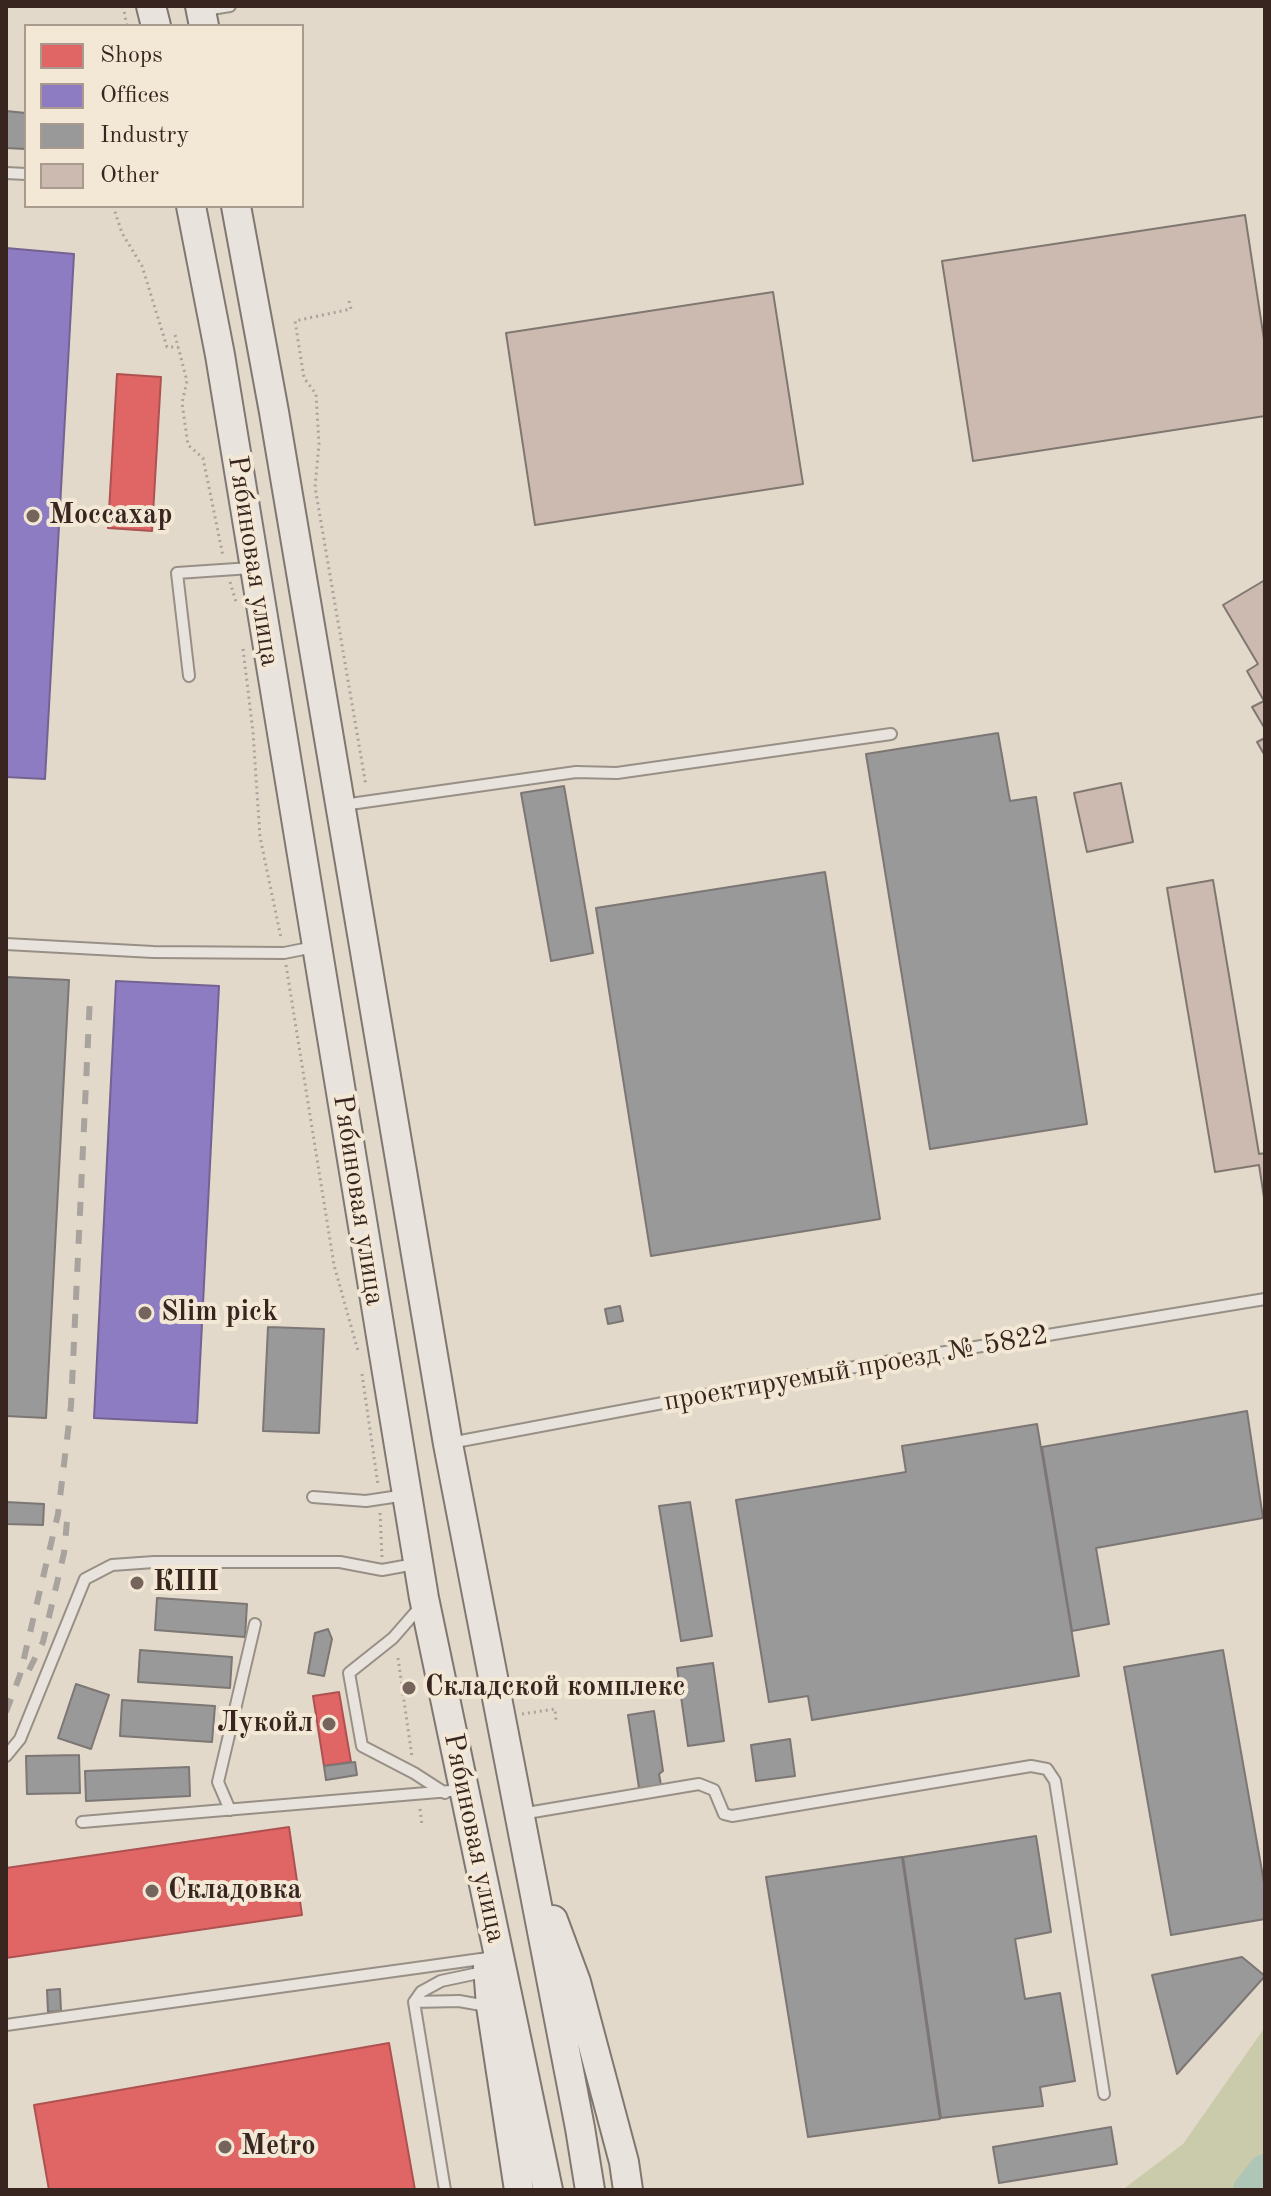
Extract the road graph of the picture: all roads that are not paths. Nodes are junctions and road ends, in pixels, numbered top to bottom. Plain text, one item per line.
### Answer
1 (230, 6) edge
2 (202, 14) edge
3 (191, 208) edge
4 (236, 208) edge
5 (240, 569) junction
6 (189, 676) dead end
7 (891, 734) dead end
8 (340, 805) junction
9 (6, 944) edge
10 (316, 947) junction
11 (1265, 1299) edge
12 (448, 1444) junction
13 (313, 1497) dead end
14 (393, 1497) junction
15 (418, 1564) junction
16 (424, 1598) junction
17 (255, 1624) dead end
18 (6, 1756) edge
19 (454, 1792) junction
20 (230, 1810) junction
21 (82, 1822) dead end
22 (521, 1828) junction
23 (483, 1879) junction
24 (488, 1965) junction
25 (414, 2002) junction
26 (491, 2006) junction
27 (6, 2025) edge
28 (1104, 2094) dead end
29 (445, 2190) edge
30 (519, 2190) edge
31 (548, 2190) edge
32 (590, 2190) edge
33 (628, 2190) edge

1 - 2 lane
3 - 5 main road, Рябиновая улица
4 - 8 main road, Рябиновая улица
5 - 6 lane
5 - 10 main road, Рябиновая улица
7 - 8 lane
8 - 12 main road, Рябиновая улица
9 - 10 lane
10 - 14 main road, Рябиновая улица
11 - 12 lane, проектируемый проезд № 5822
12 - 22 main road, Рябиновая улица
13 - 14 lane
14 - 15 main road, Рябиновая улица
15 - 16 main road, Рябиновая улица
15 - 18 lane
16 - 19 main road, Рябиновая улица
16 - 19 lane
17 - 20 lane
19 - 20 lane
19 - 23 main road, Рябиновая улица
20 - 21 lane
22 - 28 lane
22 - 32 main road, Рябиновая улица
22 - 33 main road
23 - 24 main road
23 - 31 main road, Рябиновая улица
24 - 25 lane
24 - 26 main road
24 - 27 lane
25 - 26 lane
25 - 29 lane
26 - 30 main road

